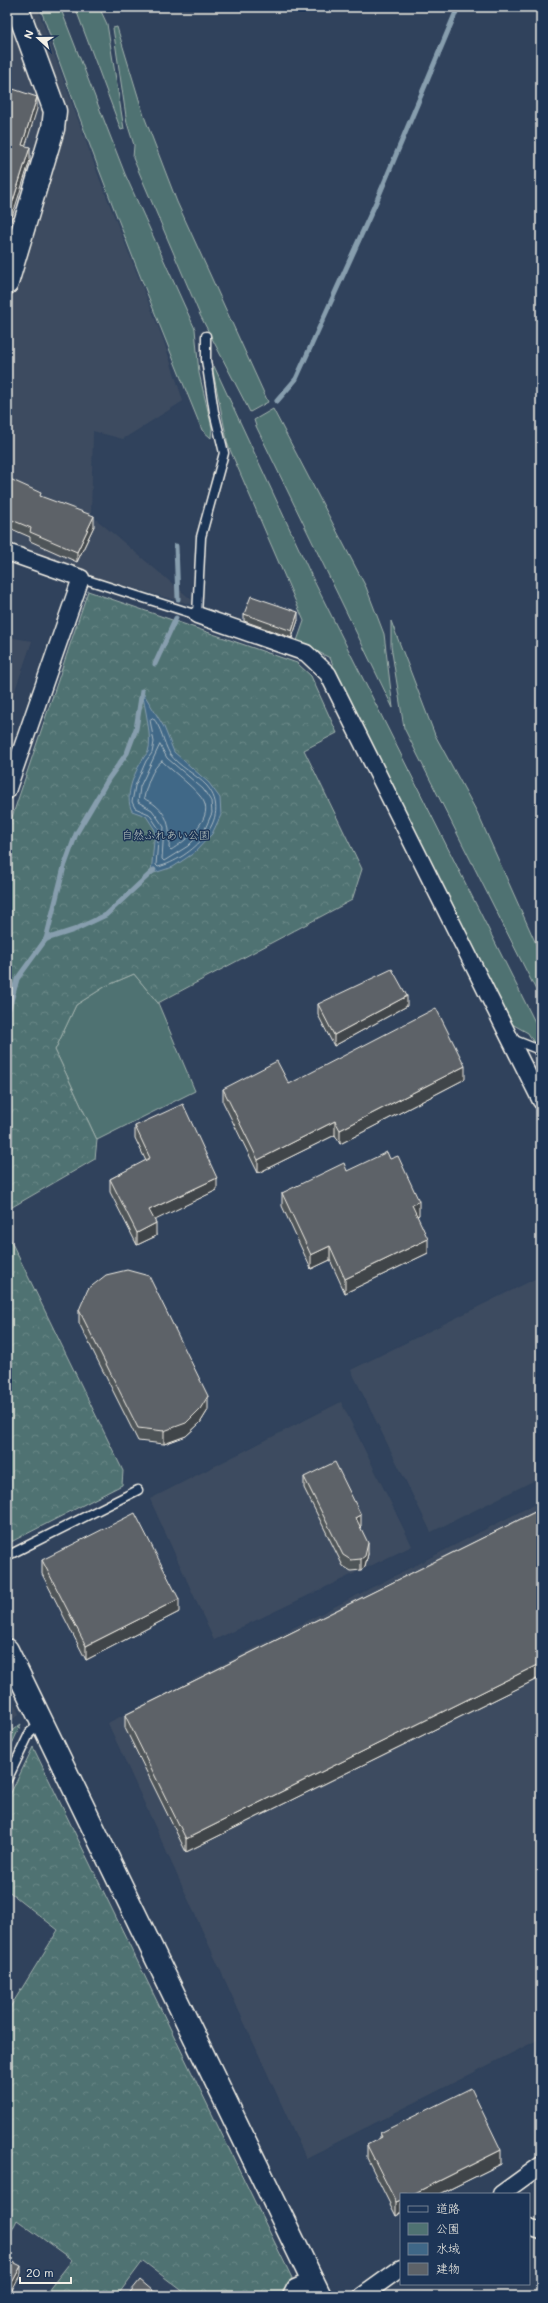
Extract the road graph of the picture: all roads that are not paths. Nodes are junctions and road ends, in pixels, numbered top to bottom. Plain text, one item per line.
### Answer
1 (17, 7) edge
2 (7, 283) edge
3 (206, 336) dead end
4 (7, 552) edge
5 (7, 560) edge
6 (50, 567) junction
7 (81, 578) junction
8 (197, 614) junction
9 (7, 791) edge
10 (510, 1038) junction
11 (541, 1056) edge
12 (541, 1101) edge
13 (138, 1490) dead end
14 (7, 1556) edge
15 (7, 1650) edge
16 (43, 1722) junction
17 (7, 1780) edge
18 (541, 2165) edge
19 (502, 2193) edge
20 (530, 2228) edge
21 (541, 2231) edge
22 (400, 2269) edge
23 (317, 2288) edge
24 (291, 2296) edge
25 (362, 2296) edge

1 - 2 street
3 - 8 lane
4 - 6 street
5 - 6 street
6 - 7 street
7 - 8 lane
7 - 9 street
8 - 10 street
10 - 11 lane
10 - 12 street
13 - 14 lane
15 - 16 street
16 - 17 lane
16 - 23 street
18 - 19 street
20 - 21 street
22 - 25 street
23 - 24 street

